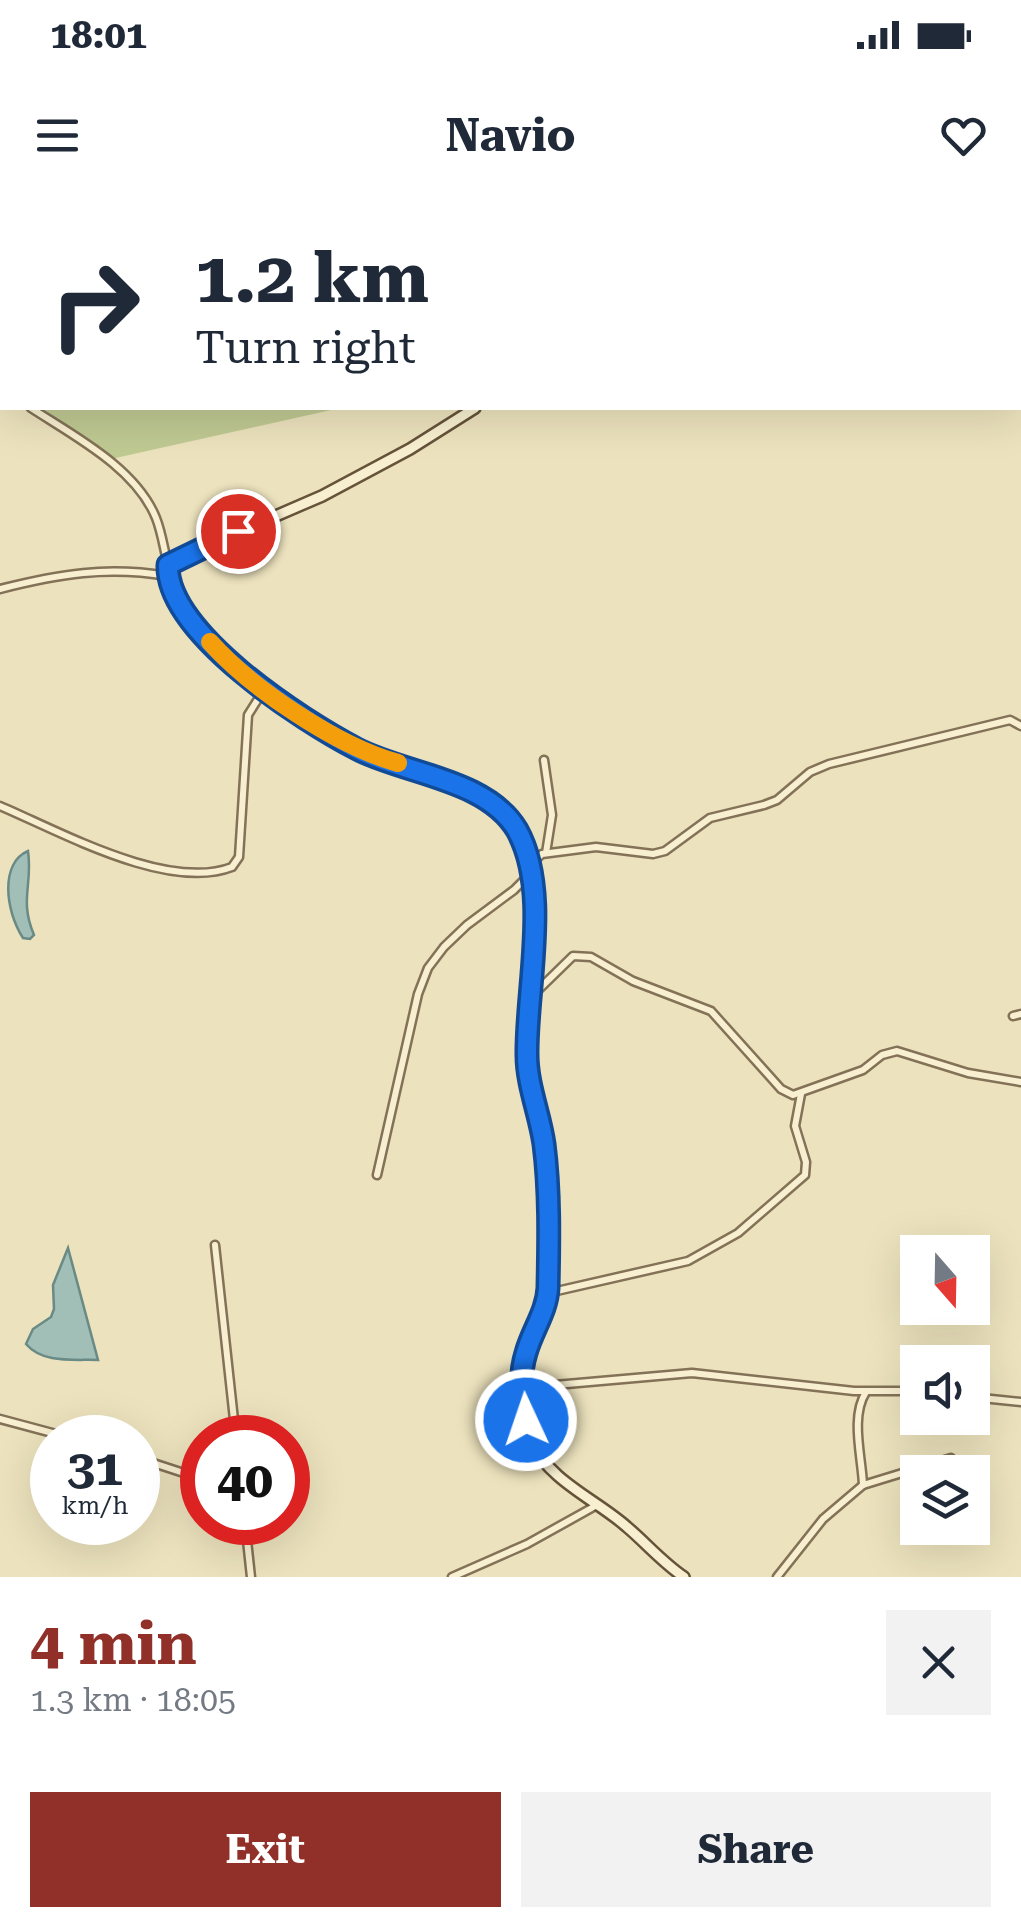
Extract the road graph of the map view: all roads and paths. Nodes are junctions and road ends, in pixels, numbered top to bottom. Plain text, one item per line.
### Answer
1 (34, 410) edge
2 (472, 410) edge
3 (167, 571) junction
4 (0, 589) edge
5 (270, 694) junction
6 (1021, 726) edge
7 (544, 760) dead end
8 (0, 806) edge
9 (546, 852) junction
10 (530, 874) junction
11 (531, 997) junction
12 (1021, 1082) edge
13 (801, 1094) junction
14 (378, 1176) dead end
15 (215, 1244) dead end
16 (548, 1293) junction
17 (521, 1388) junction
18 (867, 1391) junction
19 (900, 1391) edge
20 (990, 1399) edge
21 (1021, 1402) edge
22 (234, 1415) edge
23 (0, 1418) edge
24 (30, 1426) edge
25 (900, 1473) edge
26 (862, 1485) junction
27 (598, 1504) junction
28 (247, 1545) edge
29 (252, 1577) edge
30 (452, 1577) edge
31 (684, 1577) edge
32 (777, 1577) edge

1 - 3 street
2 - 3 street
3 - 4 street
3 - 5 street
5 - 8 street
5 - 10 street
6 - 9 street
7 - 9 street
9 - 10 street
10 - 11 street
10 - 14 street
11 - 13 street
11 - 16 street
12 - 13 street
13 - 16 street
15 - 22 street
16 - 17 street
17 - 18 street
17 - 27 street
18 - 19 street
18 - 26 street
20 - 21 street
23 - 24 street
25 - 26 street
26 - 32 street
27 - 30 street
27 - 31 street
28 - 29 street

